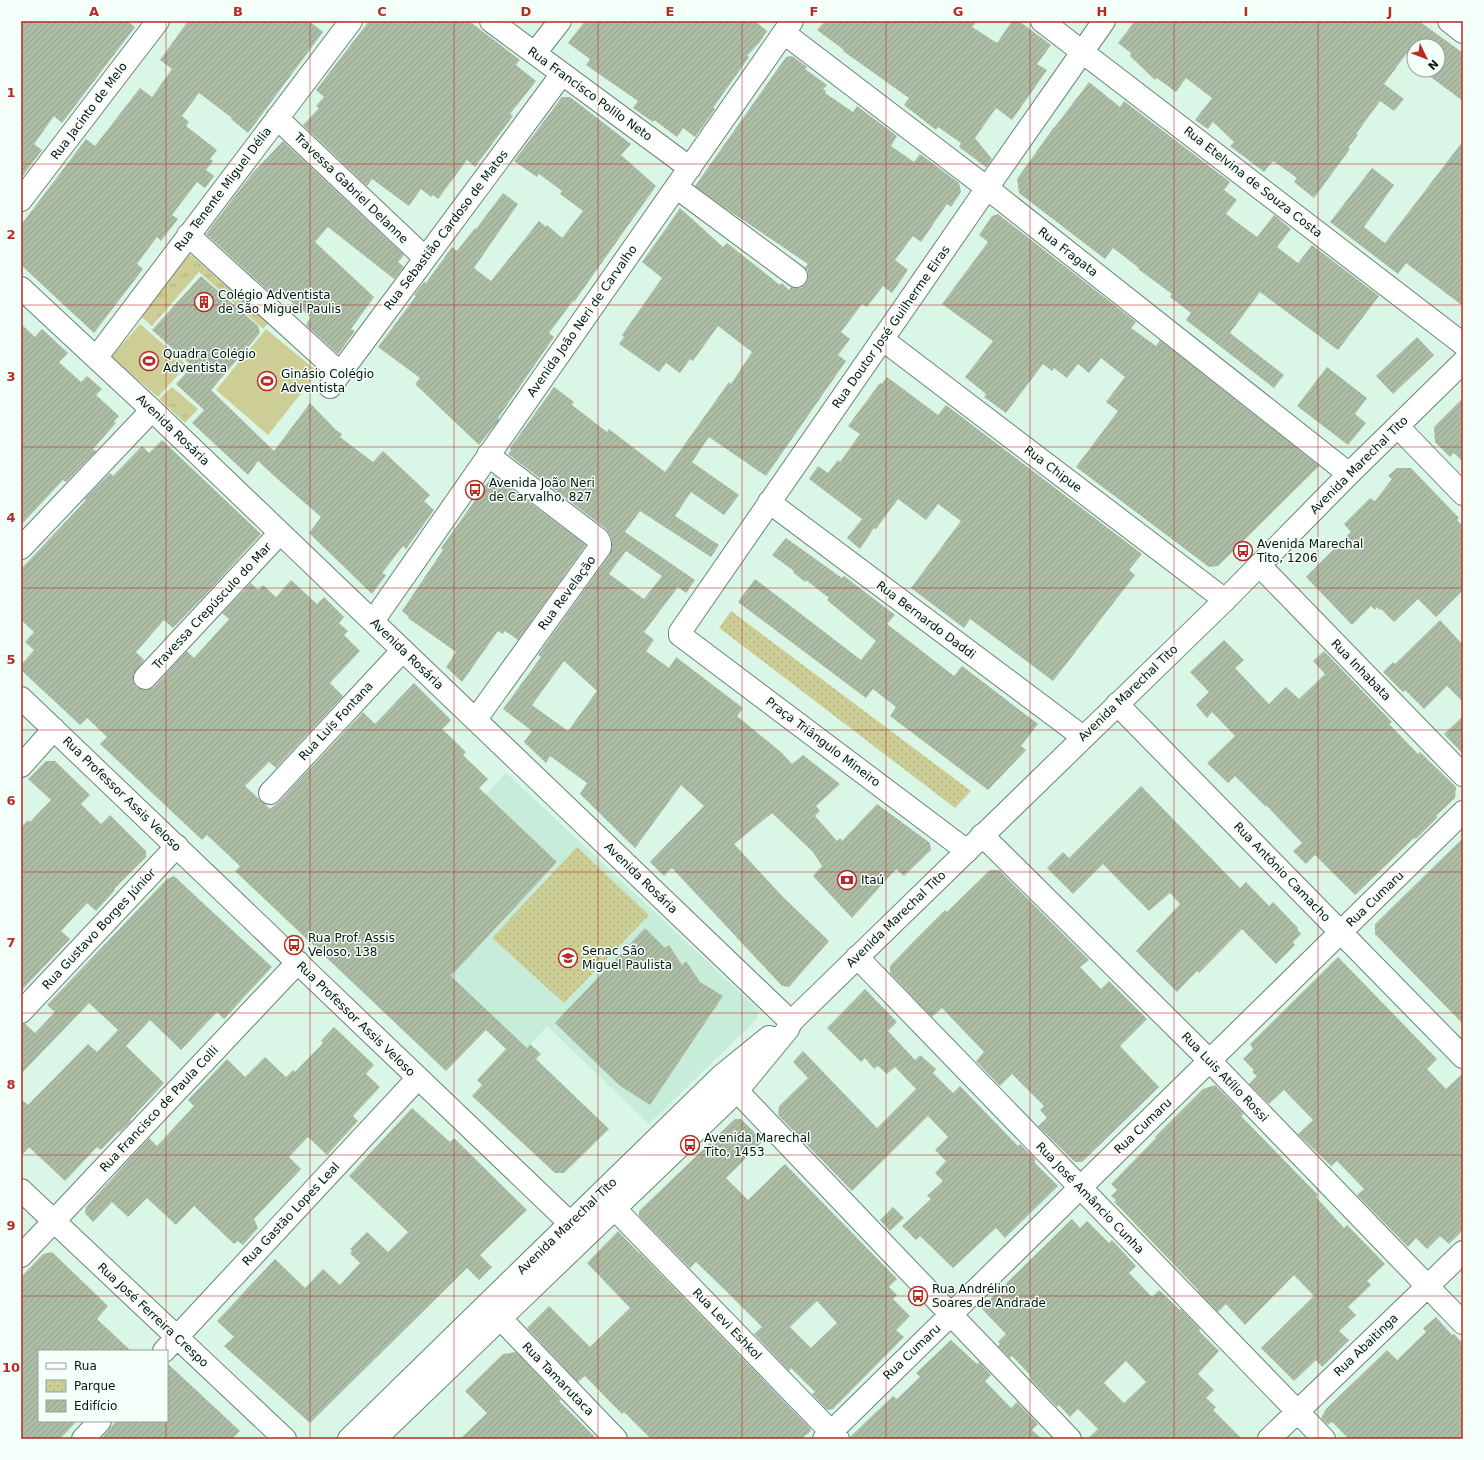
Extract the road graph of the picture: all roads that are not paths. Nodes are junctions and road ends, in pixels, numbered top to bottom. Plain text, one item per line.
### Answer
1 (158, 21) edge
2 (351, 21) edge
3 (491, 21) edge
4 (560, 21) edge
5 (1042, 21) edge
6 (1104, 21) edge
7 (1449, 21) edge
8 (788, 27) edge
9 (1463, 32) edge
10 (1083, 52) junction
11 (535, 53) junction
12 (562, 74) junction
13 (277, 118) junction
14 (690, 168) junction
15 (676, 187) junction
16 (987, 188) junction
17 (21, 200) edge
18 (188, 235) junction
19 (425, 258) junction
20 (796, 276) dead end
21 (22, 292) edge
22 (882, 339) junction
23 (1463, 344) edge
24 (96, 358) junction
25 (1463, 362) edge
26 (152, 410) junction
27 (1398, 427) junction
28 (488, 455) junction
29 (1349, 474) junction
30 (1463, 494) edge
31 (769, 502) junction
32 (280, 533) junction
33 (21, 548) edge
34 (1259, 565) junction
35 (1225, 600) junction
36 (373, 622) junction
37 (680, 634) joint
38 (403, 650) junction
39 (145, 678) dead end
40 (21, 698) edge
41 (1117, 704) junction
42 (476, 719) junction
43 (54, 729) junction
44 (1083, 737) junction
45 (21, 766) edge
46 (1463, 775) edge
47 (270, 793) dead end
48 (1463, 812) edge
49 (982, 836) junction
50 (177, 846) junction
51 (966, 850) junction
52 (1341, 932) junction
53 (857, 957) junction
54 (298, 962) junction
55 (21, 1012) edge
56 (791, 1022) junction
57 (1463, 1057) edge
58 (1210, 1061) junction
59 (418, 1078) junction
60 (737, 1091) junction
61 (1080, 1188) junction
62 (21, 1190) edge
63 (615, 1208) junction
64 (54, 1221) junction
65 (570, 1223) junction
66 (1463, 1252) edge
67 (21, 1256) edge
68 (542, 1279) junction
69 (1428, 1287) junction
70 (951, 1314) junction
71 (500, 1318) junction
72 (1463, 1323) edge
73 (170, 1344) edge
74 (1297, 1411) junction
75 (99, 1422) edge
76 (831, 1437) edge
77 (83, 1439) edge
78 (285, 1439) edge
79 (349, 1439) edge
80 (375, 1439) edge
81 (616, 1439) edge
82 (1070, 1439) edge
83 (1269, 1439) edge
84 (1324, 1439) edge

1 - 17 street, Rua Jacinto de Melo
2 - 13 street, Rua Tenente Miguel Délia
3 - 11 street, Rua Francisco Polilo Neto
4 - 11 street
5 - 10 street, Rua Etelvina de Souza Costa
6 - 10 street, Rua Doutor José Guilherme Eiras
7 - 9 street
8 - 14 street, Avenida João Neri de Carvalho
8 - 16 street, Rua Fragata
10 - 16 street, Rua Doutor José Guilherme Eiras
10 - 23 street, Rua Etelvina de Souza Costa
11 - 12 street, Rua Francisco Polilo Neto
12 - 14 street, Rua Francisco Polilo Neto
12 - 19 street, Rua Sebastião Cardoso de Matos
13 - 18 street, Rua Tenente Miguel Délia
13 - 19 street, Travessa Gabriel Delanne
14 - 15 street, Avenida João Neri de Carvalho
15 - 20 street
15 - 28 street, Avenida João Neri de Carvalho
16 - 22 street, Rua Doutor José Guilherme Eiras
16 - 29 street, Rua Fragata
18 - 19 street, Rua Sebastião Cardoso de Matos
18 - 24 street, Rua Tenente Miguel Délia
21 - 24 street, Avenida Rosária
22 - 31 street, Rua Doutor José Guilherme Eiras
22 - 35 street, Rua Chipue
24 - 26 street, Avenida Rosária
25 - 27 street, Avenida Marechal Tito
26 - 32 street, Avenida Rosária
26 - 33 street
27 - 29 street, Avenida Marechal Tito
27 - 30 street
28 - 36 street, Avenida João Neri de Carvalho
28 - 42 street, Rua Revelação
29 - 34 street, Avenida Marechal Tito
31 - 37 street, Rua Doutor José Guilherme Eiras
31 - 44 street, Rua Bernardo Daddi
32 - 36 street, Avenida Rosária
32 - 39 street, Travessa Crepúsculo do Mar
34 - 35 street, Avenida Marechal Tito
34 - 46 street, Rua Inhabata
35 - 41 street, Avenida Marechal Tito
36 - 38 street, Avenida Rosária
37 - 51 street, Praça Triângulo Mineiro
38 - 42 street, Avenida Rosária
38 - 47 street, Rua Luís Fontana
40 - 43 street, Rua Professor Assis Veloso
41 - 44 street, Avenida Marechal Tito
41 - 52 street, Rua Antônio Camacho
42 - 56 street, Avenida Rosária
43 - 45 street
43 - 50 street, Rua Professor Assis Veloso
44 - 49 street, Avenida Marechal Tito
48 - 52 street, Rua Cumaru
49 - 51 street, Avenida Marechal Tito
49 - 58 street, Rua Luis Atílio Rossi
50 - 54 street, Rua Professor Assis Veloso
50 - 55 street, Rua Gustavo Borges Júnior
51 - 53 street, Avenida Marechal Tito
52 - 57 street, Rua Antônio Camacho
52 - 58 street, Rua Cumaru
53 - 56 street, Avenida Marechal Tito
53 - 61 street, Rua José Amâncio Cunha
54 - 59 street, Rua Professor Assis Veloso
54 - 64 street, Rua Francisco de Paula Colli
56 - 60 street
56 - 65 street, Avenida Marechal Tito
58 - 61 street, Rua Cumaru
58 - 69 street, Rua Luis Atílio Rossi
59 - 65 street, Rua Professor Assis Veloso
59 - 73 street, Rua Gastão Lopes Leal
60 - 63 street, Avenida Marechal Tito
60 - 70 street
61 - 70 street, Rua Cumaru
61 - 74 street, Rua José Amâncio Cunha
62 - 64 street, Rua José Ferreira Crespo
63 - 68 street, Avenida Marechal Tito
63 - 76 street, Rua Levi Eshkol
64 - 67 street, Rua Francisco de Paula Colli
64 - 73 street, Rua José Ferreira Crespo
65 - 68 street
65 - 79 street, Avenida Marechal Tito
66 - 69 street, Rua Abaitinga
68 - 71 street, Avenida Marechal Tito
69 - 72 street, Rua Luis Atílio Rossi
69 - 74 street, Rua Abaitinga
70 - 76 street, Rua Cumaru
70 - 82 street
71 - 80 street, Avenida Marechal Tito
71 - 81 street, Rua Tamarutaca
73 - 78 street, Rua José Ferreira Crespo
74 - 83 street, Rua Abaitinga
74 - 84 street, Rua José Amâncio Cunha
75 - 77 street

